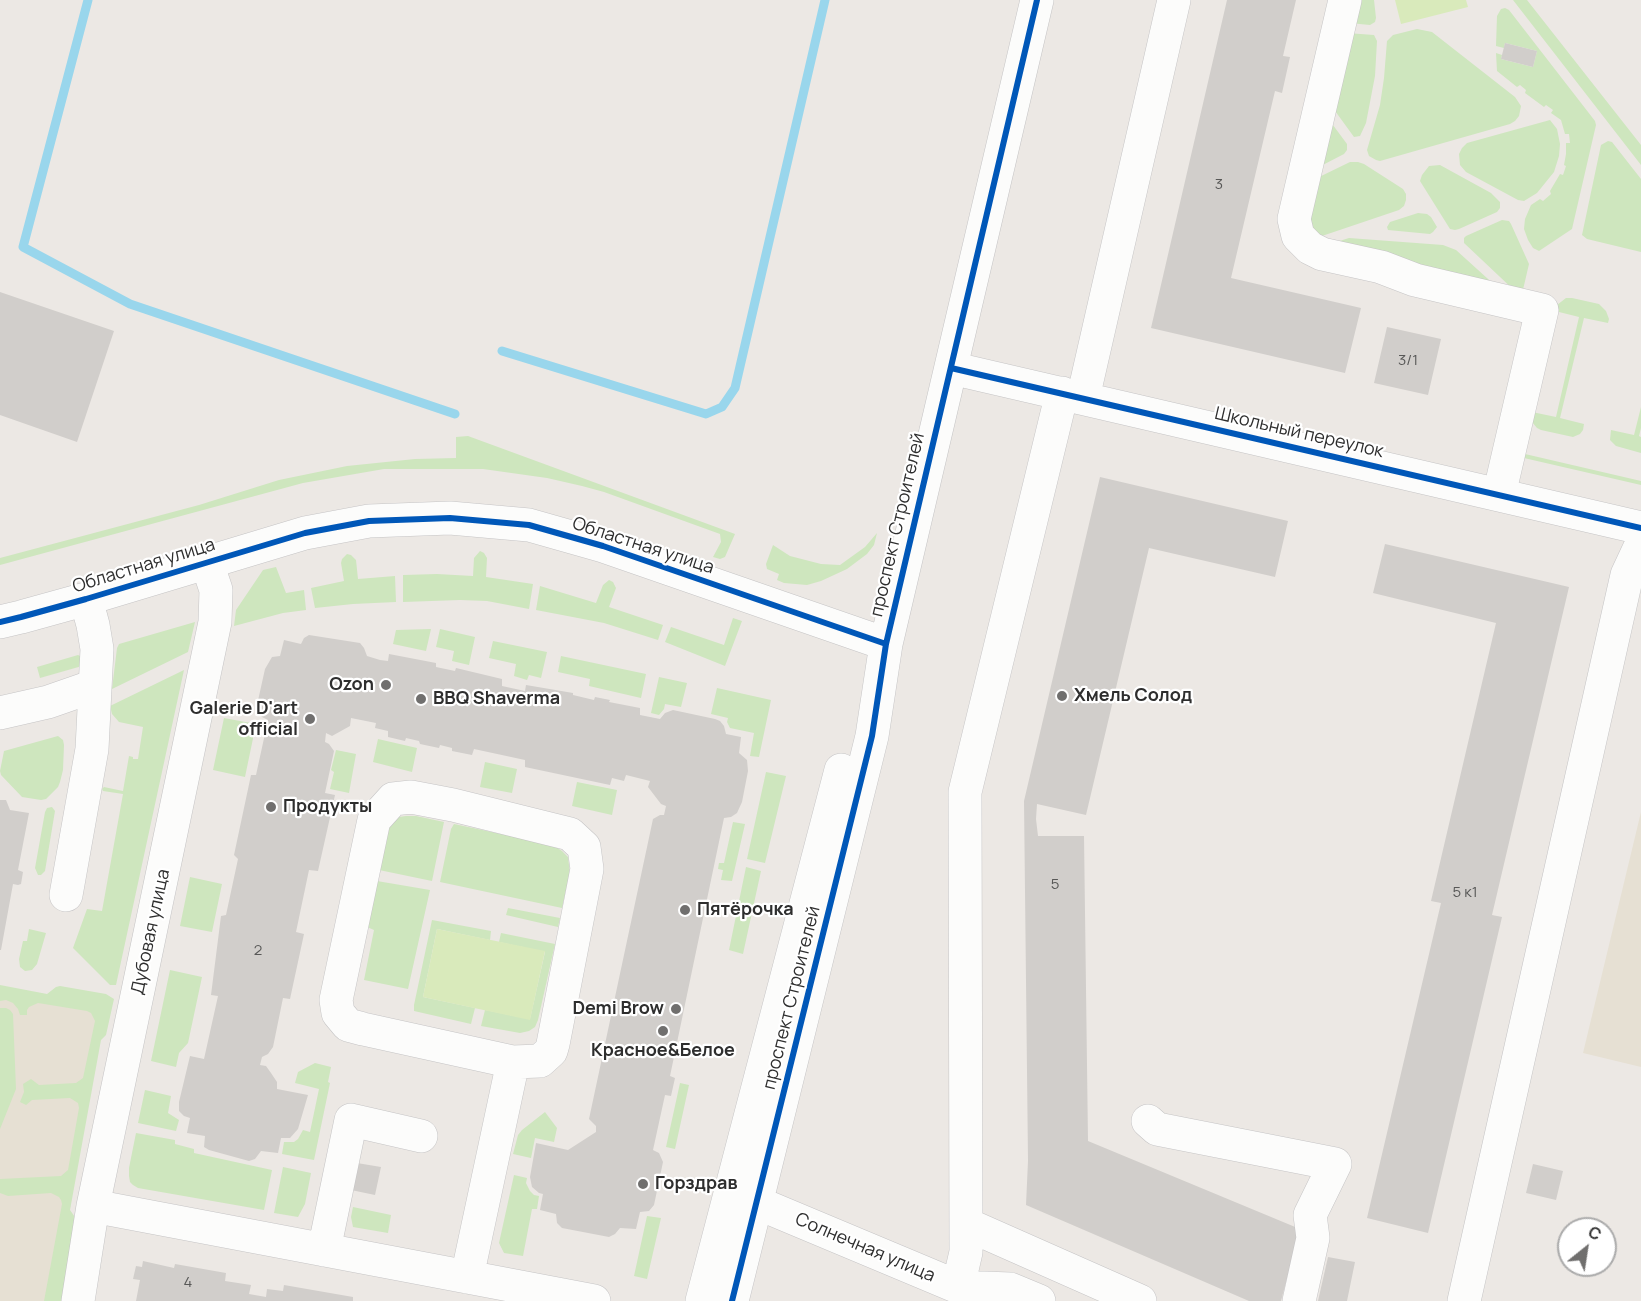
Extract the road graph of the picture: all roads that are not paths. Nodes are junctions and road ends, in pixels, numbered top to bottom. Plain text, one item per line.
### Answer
1 (1037, 0) edge
2 (1174, 0) edge
3 (1345, 0) edge
4 (951, 368) junction
5 (1072, 396) junction
6 (1499, 495) junction
7 (1641, 528) edge
8 (1641, 545) edge
9 (207, 563) junction
10 (86, 599) junction
11 (0, 622) edge
12 (886, 644) junction
13 (94, 686) junction
14 (0, 713) edge
15 (66, 895) dead end
16 (513, 1062) junction
17 (1148, 1121) dead end
18 (421, 1136) dead end
19 (743, 1197) junction
20 (93, 1206) junction
21 (966, 1224) junction
22 (324, 1250) junction
23 (466, 1277) junction
24 (958, 1287) junction
25 (78, 1301) edge
26 (594, 1301) edge
27 (702, 1301) edge
28 (732, 1301) edge
29 (1039, 1301) edge
30 (1140, 1301) edge
31 (1299, 1301) edge
32 (1464, 1301) edge

1 - 4 street, проспект Строителей
2 - 5 street
3 - 6 street
4 - 5 street, Школьный переулок
4 - 12 street, проспект Строителей
5 - 6 street, Школьный переулок
5 - 21 street
6 - 7 street, Школьный переулок
8 - 32 street
9 - 10 street, Областная улица
9 - 12 street, Областная улица
9 - 20 street, Дубовая улица
10 - 11 street, Областная улица
10 - 13 street
12 - 19 street, проспект Строителей
13 - 14 street
13 - 15 street
16 - 16 street
16 - 23 street
17 - 31 street
18 - 22 street
19 - 24 street, Солнечная улица
19 - 27 street, проспект Строителей
19 - 28 street, проспект Строителей
20 - 22 street
20 - 25 street, Дубовая улица
21 - 24 street
21 - 30 street
22 - 23 street
23 - 26 street
24 - 29 street, Солнечная улица

